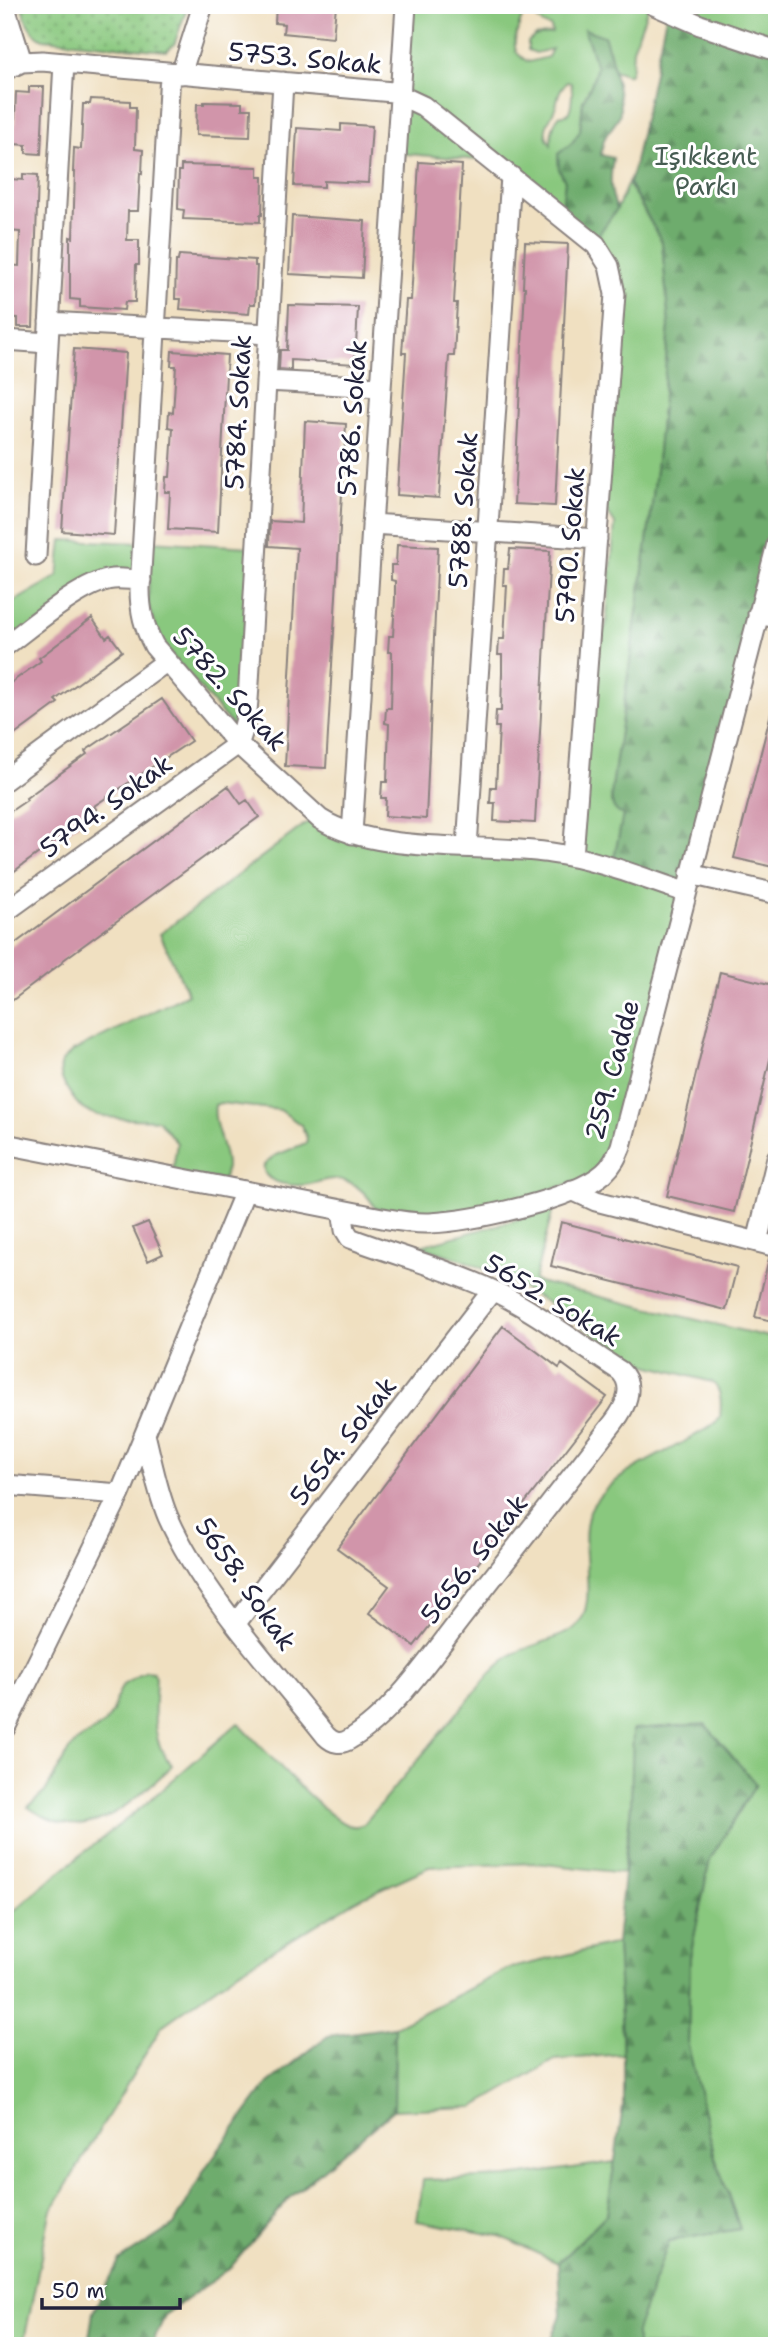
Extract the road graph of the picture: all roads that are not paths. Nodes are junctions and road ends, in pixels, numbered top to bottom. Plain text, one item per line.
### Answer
1 (202, 5) edge
2 (407, 5) edge
3 (654, 5) edge
4 (5, 7) edge
5 (700, 15) edge
6 (777, 51) edge
7 (64, 63) junction
8 (14, 66) edge
9 (175, 74) junction
10 (283, 82) junction
11 (399, 94) junction
12 (511, 176) junction
13 (593, 242) joint
14 (49, 322) junction
15 (155, 328) junction
16 (269, 334) junction
17 (5, 340) edge
18 (48, 343) junction
19 (266, 381) junction
20 (381, 387) junction
21 (372, 524) junction
22 (487, 531) junction
23 (597, 539) junction
24 (777, 544) edge
25 (36, 556) dead end
26 (141, 580) junction
27 (767, 616) edge
28 (5, 646) edge
29 (167, 661) junction
30 (238, 744) junction
31 (5, 780) edge
32 (352, 834) junction
33 (467, 847) junction
34 (573, 857) junction
35 (688, 883) junction
36 (777, 894) edge
37 (5, 912) edge
38 (5, 1144) edge
39 (777, 1158) edge
40 (572, 1190) junction
41 (245, 1191) junction
42 (342, 1210) junction
43 (757, 1242) junction
44 (777, 1247) edge
45 (492, 1291) junction
46 (627, 1387) joint
47 (145, 1434) junction
48 (5, 1485) edge
49 (120, 1494) junction
50 (236, 1623) junction
51 (5, 1728) edge
52 (338, 1743) joint

1 - 9 street, 5782. Sokak
2 - 11 street, 5786. Sokak
3 - 5 street
4 - 8 street
5 - 6 street
7 - 8 street, 5753. Sokak
7 - 9 street, 5753. Sokak
7 - 14 street
9 - 10 street, 5753. Sokak
9 - 15 street, 5782. Sokak
10 - 11 street, 5753. Sokak
10 - 16 street, 5784. Sokak
11 - 12 street, 5753. Sokak
11 - 20 street, 5786. Sokak
12 - 13 street, 5753. Sokak
12 - 22 street, 5788. Sokak
13 - 23 street, 5790. Sokak
14 - 15 street
14 - 18 street
15 - 16 street
15 - 26 street, 5782. Sokak
16 - 19 street, 5784. Sokak
17 - 18 street
18 - 25 street
19 - 20 street
19 - 30 street, 5784. Sokak
20 - 21 street, 5786. Sokak
21 - 22 street
21 - 32 street, 5786. Sokak
22 - 23 street
22 - 33 street, 5788. Sokak
23 - 34 street, 5790. Sokak
24 - 27 street, 259. Cadde
26 - 28 street
26 - 29 street, 5782. Sokak
27 - 35 street, 259. Cadde
29 - 30 street, 5782. Sokak
29 - 31 street
30 - 32 street, 5782. Sokak
30 - 37 street, 5794. Sokak
32 - 33 street, 5782. Sokak
33 - 34 street, 5782. Sokak
34 - 35 street, 5782. Sokak
35 - 36 street, 5782. Sokak
35 - 40 street, 259. Cadde
38 - 41 street, 259. Cadde
39 - 43 street
40 - 42 street, 259. Cadde
40 - 43 street
41 - 42 street, 259. Cadde
41 - 47 street
42 - 45 street, 5652. Sokak
43 - 44 street
45 - 46 street, 5652. Sokak
45 - 50 street, 5654. Sokak
46 - 52 street, 5656. Sokak
47 - 49 street
47 - 50 street, 5658. Sokak
48 - 49 street
49 - 51 street
50 - 52 street, 5658. Sokak

